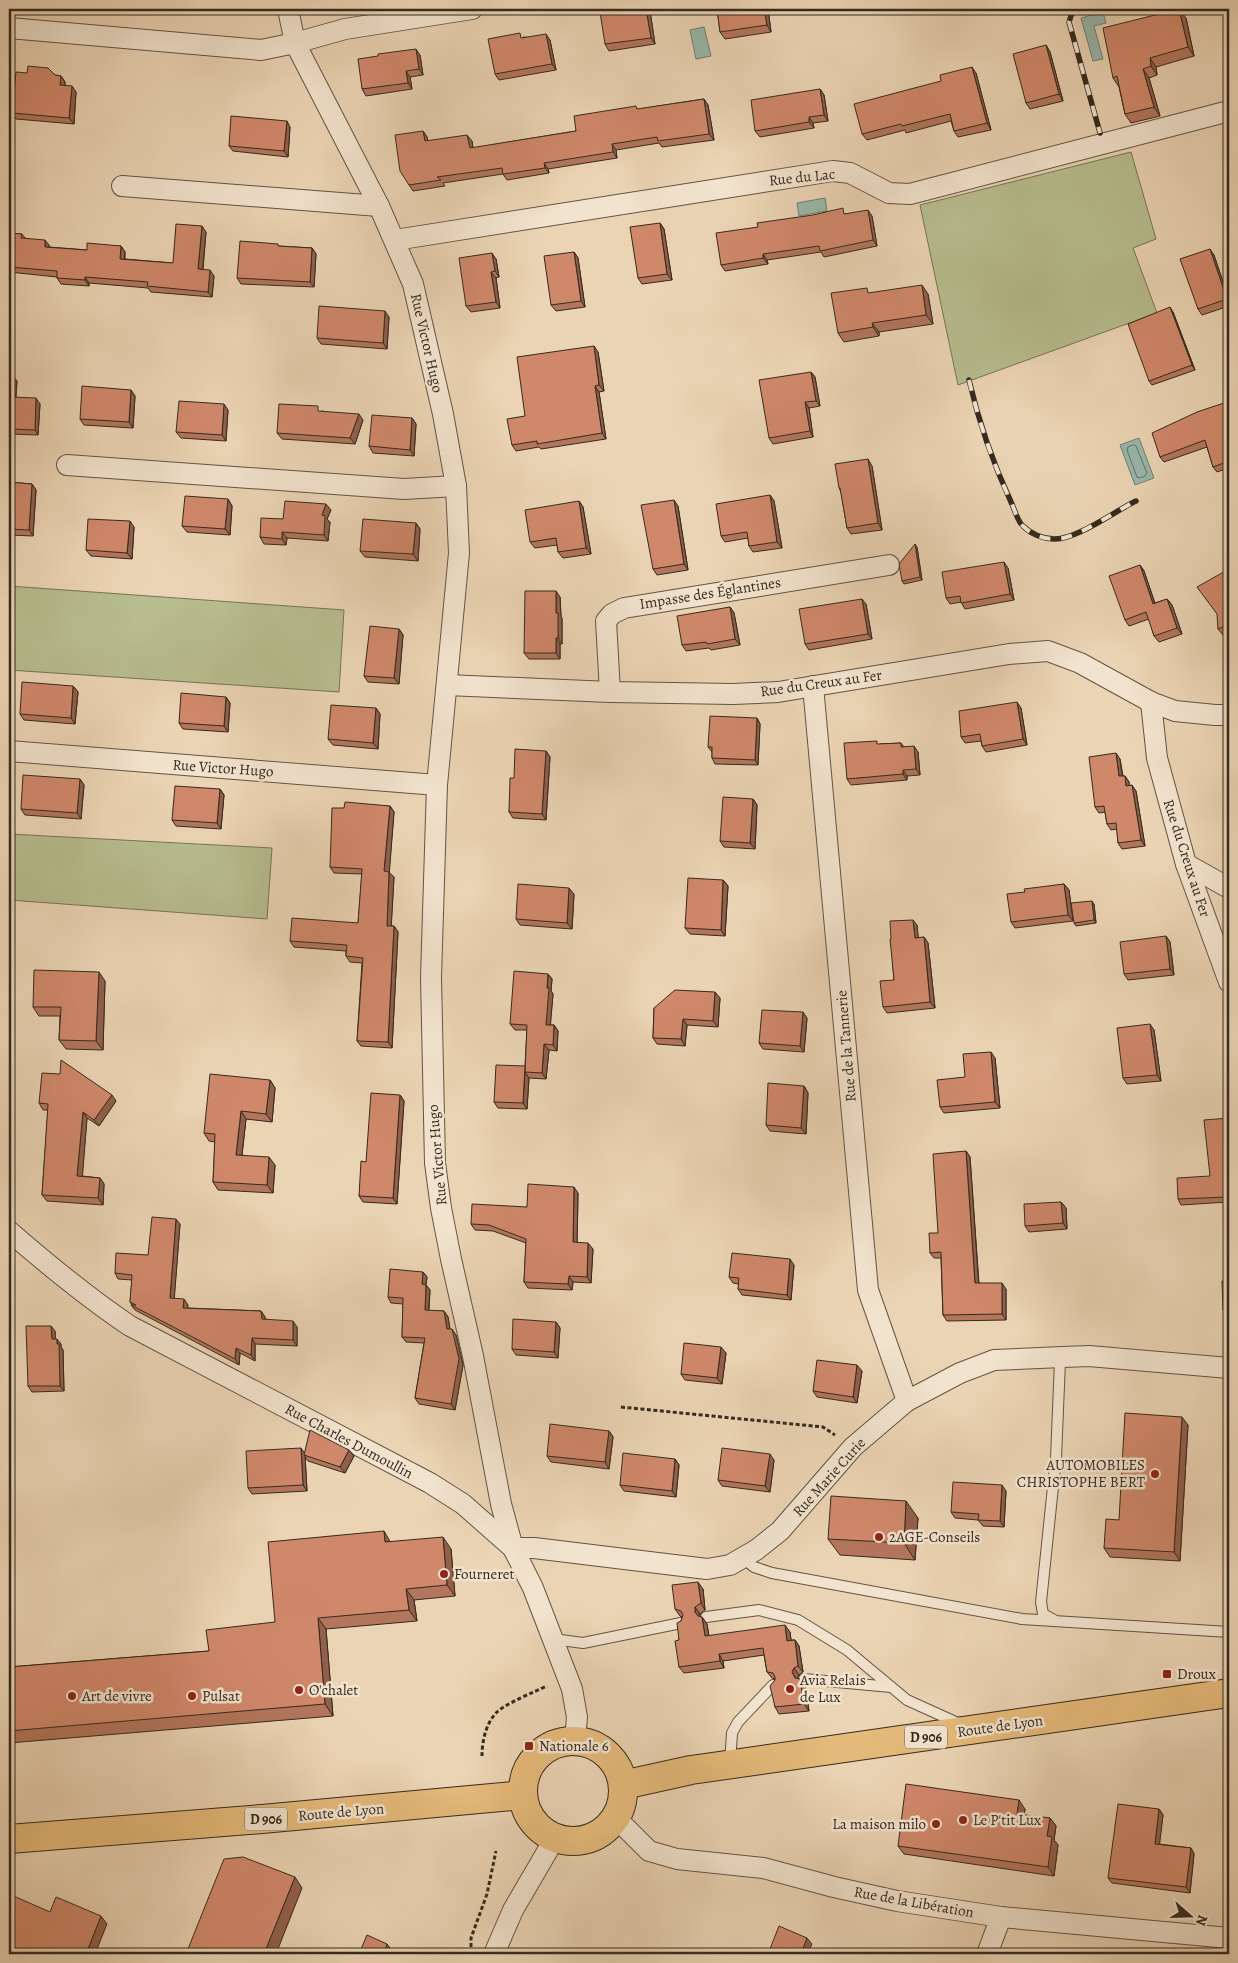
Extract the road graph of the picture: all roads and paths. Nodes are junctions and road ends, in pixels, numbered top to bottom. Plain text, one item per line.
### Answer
1 (288, 9) edge
2 (472, 9) edge
3 (9, 28) edge
4 (295, 43) junction
5 (1229, 111) edge
6 (122, 186) dead end
7 (379, 206) junction
8 (395, 240) junction
9 (67, 464) dead end
10 (456, 486) junction
11 (889, 565) dead end
12 (447, 685) junction
13 (813, 686) junction
14 (610, 692) junction
15 (1151, 702) junction
16 (1229, 715) edge
17 (9, 751) edge
18 (437, 785) junction
19 (1186, 864) junction
20 (1229, 888) edge
21 (1229, 982) edge
22 (9, 1231) edge
23 (1063, 1357) junction
24 (1229, 1368) edge
25 (907, 1402) junction
26 (621, 1406) dead end
27 (853, 1447) junction
28 (513, 1548) junction
29 (743, 1558) junction
30 (706, 1617) dead end
31 (1057, 1622) junction
32 (681, 1623) edge
33 (1229, 1632) edge
34 (553, 1639) junction
35 (568, 1676) junction
36 (804, 1679) dead end
37 (773, 1685) edge
38 (890, 1687) junction
39 (1229, 1693) edge
40 (972, 1730) junction
41 (574, 1740) junction
42 (482, 1756) dead end
43 (730, 1765) junction
44 (623, 1785) junction
45 (523, 1794) junction
46 (616, 1818) junction
47 (554, 1838) junction
48 (9, 1839) edge
49 (496, 1851) dead end
50 (1001, 1917) junction
51 (1229, 1938) edge
52 (470, 1954) edge
53 (494, 1954) edge
54 (987, 1954) edge

1 - 4 street, Rue Victor Hugo
2 - 4 street
3 - 4 street
4 - 7 street, Rue Victor Hugo
5 - 8 street, Rue du Lac
6 - 7 street
7 - 8 street, Rue Victor Hugo
8 - 10 street, Rue Victor Hugo
9 - 10 street
10 - 12 street, Rue Victor Hugo
11 - 14 street, Impasse des Églantines
12 - 14 street, Rue du Creux au Fer
12 - 18 street, Rue Victor Hugo
13 - 14 street, Rue du Creux au Fer
13 - 15 street, Rue du Creux au Fer
13 - 25 street, Rue de la Tannerie
15 - 16 street, Rue du Creux au Fer
15 - 19 street, Rue du Creux au Fer
17 - 18 street, Rue Victor Hugo
18 - 28 street, Rue Victor Hugo
19 - 20 street
19 - 21 street, Rue du Creux au Fer
22 - 28 street, Rue Charles Dumoullin
23 - 24 street, Rue Marie Curie
23 - 25 street, Rue Marie Curie
23 - 31 lane
25 - 27 street, Rue Marie Curie
26 - 27 path
27 - 29 street, Rue Marie Curie
28 - 29 street, Rue Marie Curie
28 - 34 street, Rue Charles Dumoullin
29 - 31 lane
30 - 38 lane
31 - 33 lane
32 - 34 lane
34 - 35 street, Rue Charles Dumoullin
35 - 41 street, Rue Charles Dumoullin
35 - 42 path
36 - 38 lane
37 - 43 lane
38 - 40 lane
39 - 40 main road, Route de Lyon / D 906
40 - 43 main road, Route de Lyon / D 906
41 - 44 main road
41 - 45 main road
43 - 44 main road, Route de Lyon / D 906
44 - 46 main road
45 - 47 main road
45 - 48 main road, Route de Lyon / D 906
46 - 47 main road
46 - 50 street, Rue de la Libération
47 - 53 street
49 - 52 path
50 - 51 street, Rue de la Libération
50 - 54 street

